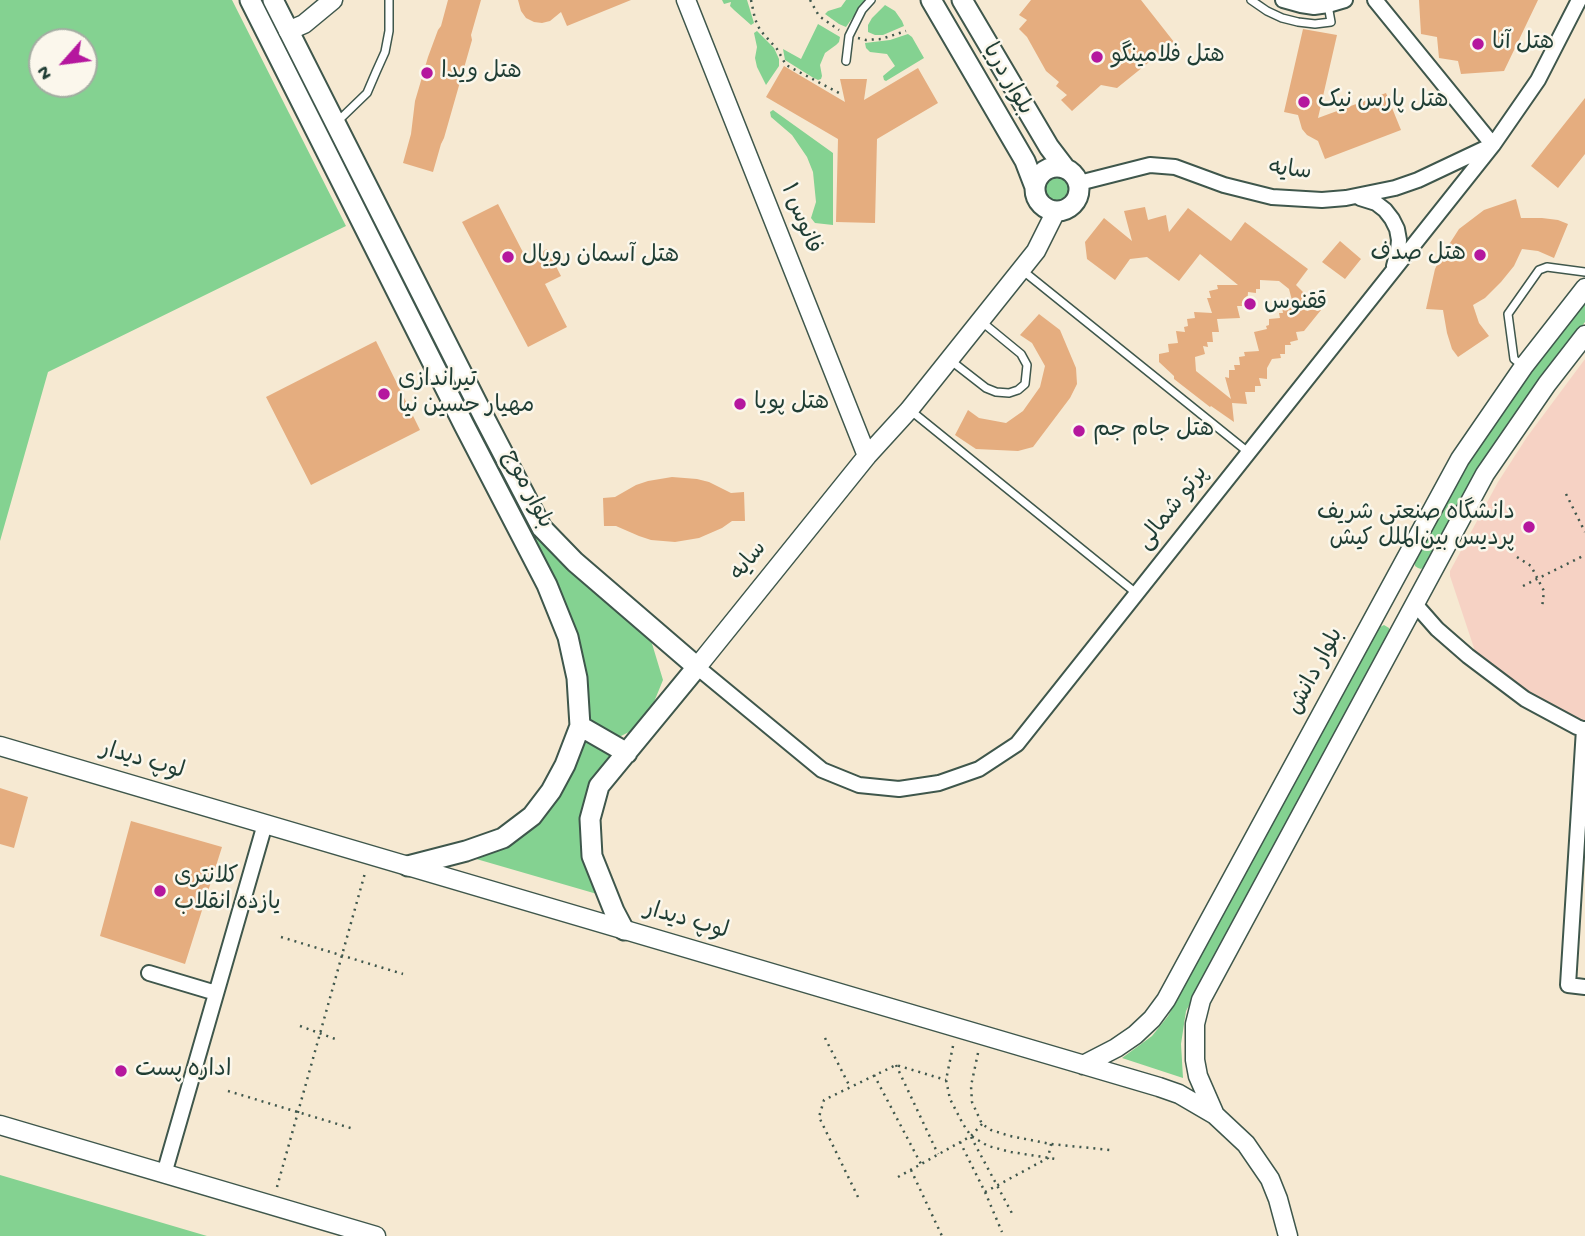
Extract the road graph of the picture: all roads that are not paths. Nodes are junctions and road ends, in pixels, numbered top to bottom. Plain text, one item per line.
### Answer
1 (250, 0) edge
2 (273, 0) edge
3 (333, 0) edge
4 (390, 0) edge
5 (686, 0) edge
6 (871, 0) edge
7 (931, 0) edge
8 (962, 0) edge
9 (1251, 0) edge
10 (1283, 0) edge
11 (1345, 0) edge
12 (1375, 0) edge
13 (1579, 0) edge
14 (1328, 5) junction
15 (288, 31) junction
16 (270, 40) junction
17 (846, 61) dead end
18 (335, 124) junction
19 (1493, 145) junction
20 (1065, 168) junction
21 (1079, 183) junction
22 (1035, 187) junction
23 (1355, 197) junction
24 (1056, 211) junction
25 (1021, 269) junction
26 (1392, 271) junction
27 (1585, 272) edge
28 (1585, 288) edge
29 (981, 320) junction
30 (1585, 335) edge
31 (949, 360) junction
32 (1524, 366) junction
33 (909, 410) junction
34 (483, 415) junction
35 (464, 425) junction
36 (1248, 452) junction
37 (867, 456) junction
38 (1390, 590) junction
39 (1136, 593) junction
40 (1415, 604) junction
41 (697, 667) junction
42 (580, 726) junction
43 (1584, 729) edge
44 (0, 746) edge
45 (626, 753) junction
46 (265, 824) junction
47 (408, 866) junction
48 (624, 930) junction
49 (149, 974) dead end
50 (1585, 987) edge
51 (216, 993) junction
52 (1083, 1065) junction
53 (1215, 1115) junction
54 (0, 1125) edge
55 (164, 1174) junction
56 (376, 1236) edge
57 (1288, 1236) edge

1 - 16 main road, بلوار موج
2 - 15 main road, بلوار موج
3 - 15 street
4 - 18 lane
5 - 37 street, فانوس ۱
6 - 17 lane
7 - 22 main road, بلوار دریا
8 - 20 main road, بلوار دریا
9 - 14 lane
10 - 14 street
11 - 14 street
12 - 19 street
13 - 19 street, پرتو شمالی
15 - 16 main road
15 - 18 main road, بلوار موج
16 - 35 main road, بلوار موج
18 - 34 main road, بلوار موج
19 - 23 street, سایه
19 - 26 street, پرتو شمالی
20 - 21 main road
20 - 22 main road
21 - 23 street, سایه
21 - 24 main road
22 - 24 main road
23 - 26 street
24 - 25 street, سایه
25 - 29 street, سایه
25 - 36 lane
26 - 36 street, پرتو شمالی
27 - 32 lane
28 - 32 street, بلوار دانش
29 - 31 street, سایه
29 - 31 lane
30 - 40 street
31 - 33 street, سایه
32 - 38 street, بلوار دانش
33 - 37 street, سایه
33 - 39 lane
34 - 35 main road
34 - 41 main road, بلوار موج
35 - 42 main road, بلوار موج
36 - 39 street, پرتو شمالی
37 - 41 street, سایه
38 - 40 street
38 - 52 street, بلوار دانش
39 - 41 street, پرتو شمالی
40 - 43 street
40 - 53 street
41 - 45 main road, سایه
42 - 45 main road
42 - 47 main road, بلوار موج
43 - 50 street
44 - 46 street, لوپ دیدار
45 - 48 main road, سایه
46 - 47 street, لوپ دیدار
46 - 51 street
47 - 48 street, لوپ دیدار
48 - 52 street, لوپ دیدار
49 - 51 street
51 - 55 street
52 - 53 street, لوپ دیدار
53 - 57 street, لوپ دیدار
54 - 55 street
55 - 56 street

